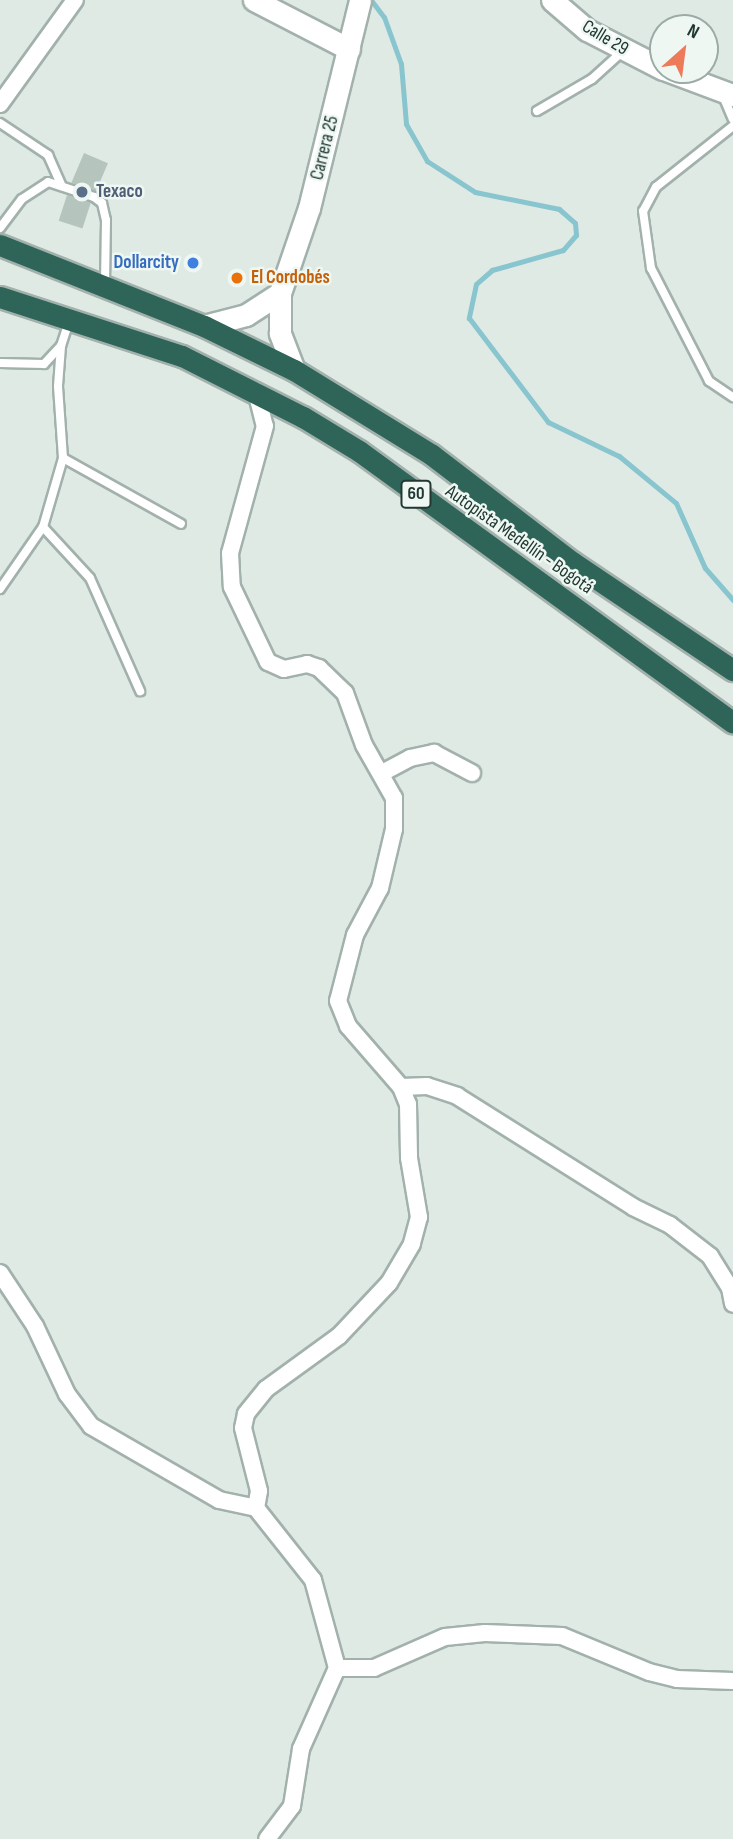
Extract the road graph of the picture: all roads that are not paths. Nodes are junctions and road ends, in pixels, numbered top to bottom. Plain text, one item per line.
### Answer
1 (75, 0) edge
2 (254, 0) edge
3 (552, 0) edge
4 (360, 3) edge
5 (349, 49) junction
6 (623, 51) junction
7 (649, 62) edge
8 (703, 84) edge
9 (727, 93) edge
10 (0, 104) edge
11 (537, 111) dead end
12 (733, 119) edge
13 (0, 123) edge
14 (733, 126) edge
15 (62, 186) junction
16 (0, 228) edge
17 (0, 245) edge
18 (105, 285) junction
19 (279, 293) junction
20 (0, 297) edge
21 (71, 316) junction
22 (204, 326) junction
23 (61, 346) junction
24 (0, 363) edge
25 (294, 370) junction
26 (255, 390) junction
27 (733, 397) edge
28 (63, 458) junction
29 (181, 524) dead end
30 (43, 527) junction
31 (0, 589) edge
32 (733, 670) edge
33 (140, 691) dead end
34 (733, 723) edge
35 (382, 773) junction
36 (472, 773) dead end
37 (401, 1087) junction
38 (0, 1273) edge
39 (15, 1296) junction
40 (0, 1304) edge
41 (733, 1304) edge
42 (256, 1508) junction
43 (337, 1668) junction
44 (733, 1681) edge
45 (267, 1839) edge

1 - 10 street
2 - 5 main road
3 - 6 main road, Calle 29
4 - 5 main road, Carrera 25
5 - 19 main road, Carrera 25
6 - 7 main road, Calle 29
6 - 11 lane
8 - 9 main road, Calle 29
9 - 12 lane
13 - 15 lane
14 - 27 lane
15 - 16 lane
15 - 18 lane
17 - 18 highway, Autopista Medellín - Bogotá / 60
18 - 22 highway, Autopista Medellín - Bogotá / 60
19 - 22 main road
19 - 25 main road, Carrera 25
20 - 21 highway, Autopista Medellín - Bogotá / 60
21 - 23 lane
21 - 26 highway, Autopista Medellín - Bogotá / 60
22 - 25 highway, Autopista Medellín - Bogotá / 60
23 - 24 lane
23 - 28 lane
25 - 32 highway, Autopista Medellín - Bogotá / 60
26 - 34 highway, Autopista Medellín - Bogotá / 60
26 - 35 street
28 - 29 lane
28 - 30 lane
30 - 31 lane
30 - 33 lane
35 - 36 street
35 - 37 street
37 - 41 street
37 - 42 street
38 - 39 street
39 - 40 street
39 - 42 street
42 - 43 street
43 - 44 street
43 - 45 street

